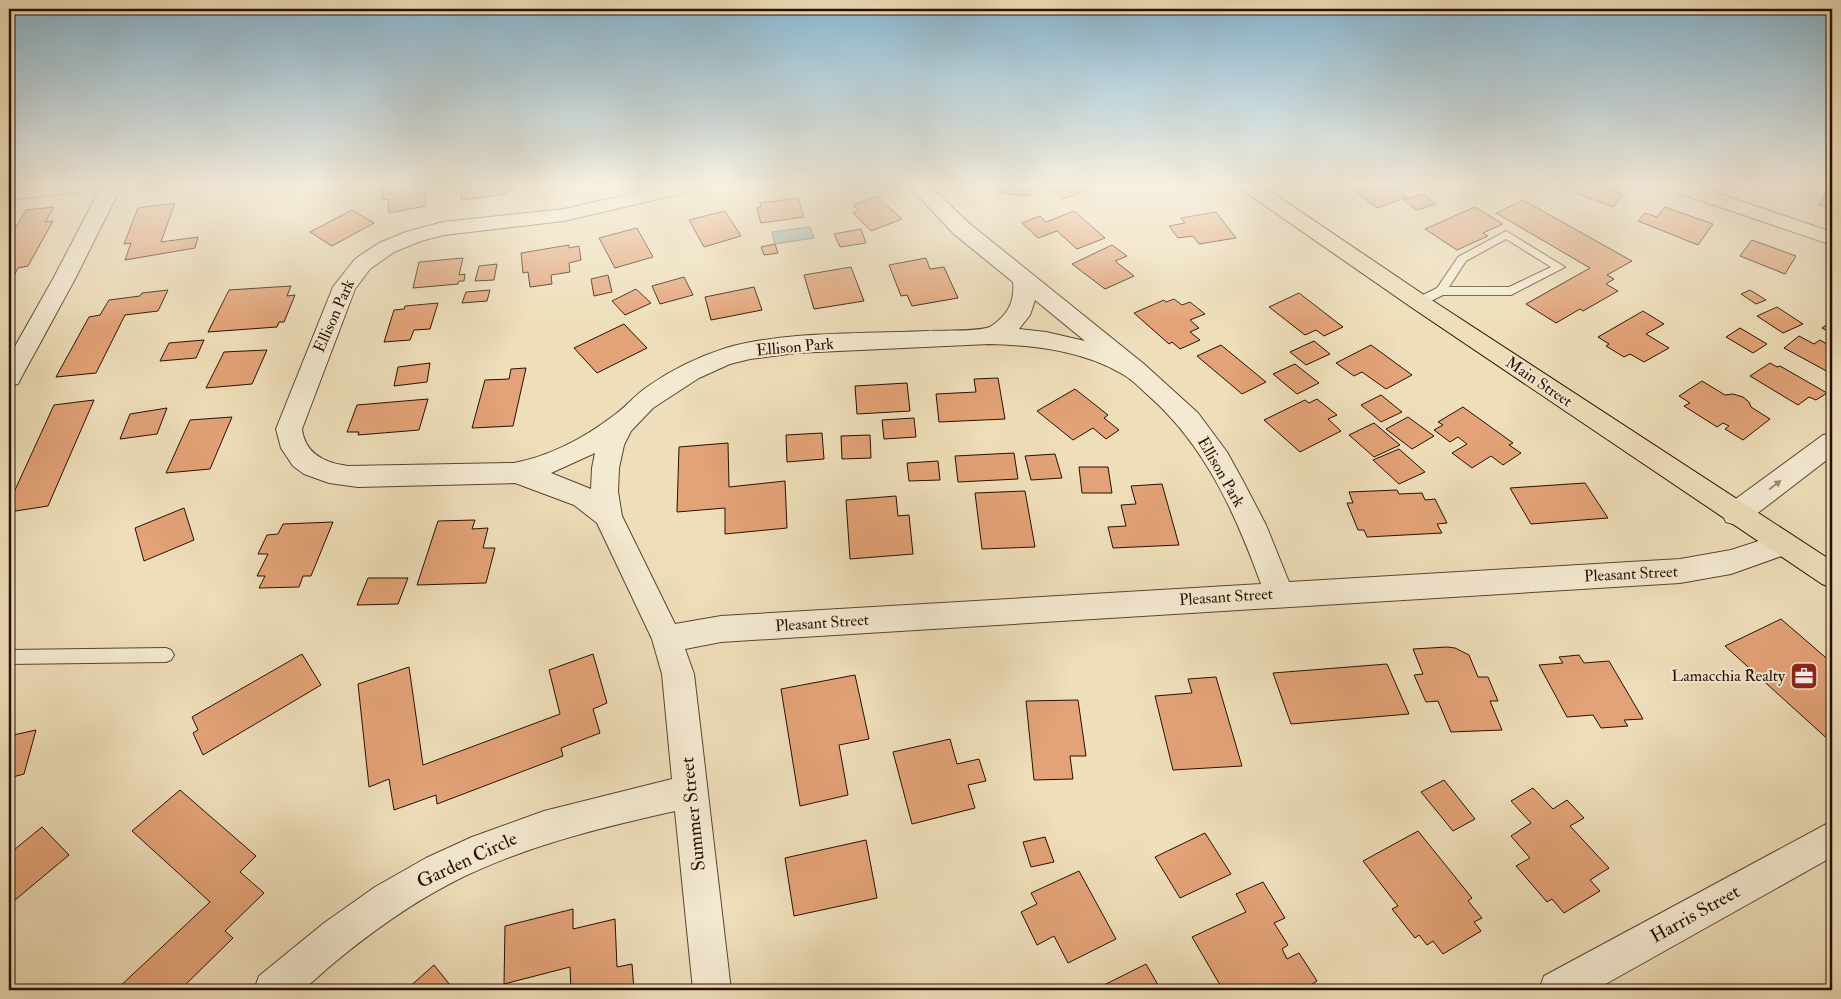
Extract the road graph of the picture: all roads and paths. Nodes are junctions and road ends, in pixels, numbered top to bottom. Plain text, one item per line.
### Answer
1 (88, 232) edge
2 (433, 232) edge
3 (966, 232) edge
4 (1316, 232) edge
5 (1810, 232) edge
6 (1832, 239) edge
7 (1024, 280) junction
8 (1441, 291) junction
9 (1419, 302) junction
10 (990, 336) junction
11 (1135, 370) junction
12 (9, 378) edge
13 (622, 423) junction
14 (1832, 442) edge
15 (517, 473) junction
16 (1736, 514) junction
17 (608, 516) junction
18 (1783, 544) junction
19 (1832, 576) edge
20 (1279, 594) junction
21 (667, 639) junction
22 (166, 656) dead end
23 (9, 657) edge
24 (691, 791) junction
25 (1832, 838) edge
26 (273, 990) edge
27 (712, 990) edge
28 (1558, 990) edge

1 - 12 street
2 - 15 street, Ellison Park
3 - 7 street, Ellison Park
4 - 9 main road, Main Street
5 - 6 street
7 - 10 street, Ellison Park
7 - 11 street, Ellison Park
8 - 8 lane
8 - 9 lane
9 - 16 main road, Main Street
10 - 11 street, Ellison Park
10 - 13 street, Ellison Park
11 - 20 street, Ellison Park
13 - 15 street, Ellison Park
13 - 17 street, Ellison Park
16 -> 14 street
15 - 17 street, Ellison Park
16 - 18 main road, Main Street
17 - 21 street, Ellison Park
18 - 19 main road, Main Street
18 - 20 street, Pleasant Street
20 - 21 street, Pleasant Street
21 - 24 street, Summer Street
22 - 23 lane
24 - 26 street, Garden Circle
24 - 27 street, Summer Street
25 - 28 street, Harris Street

